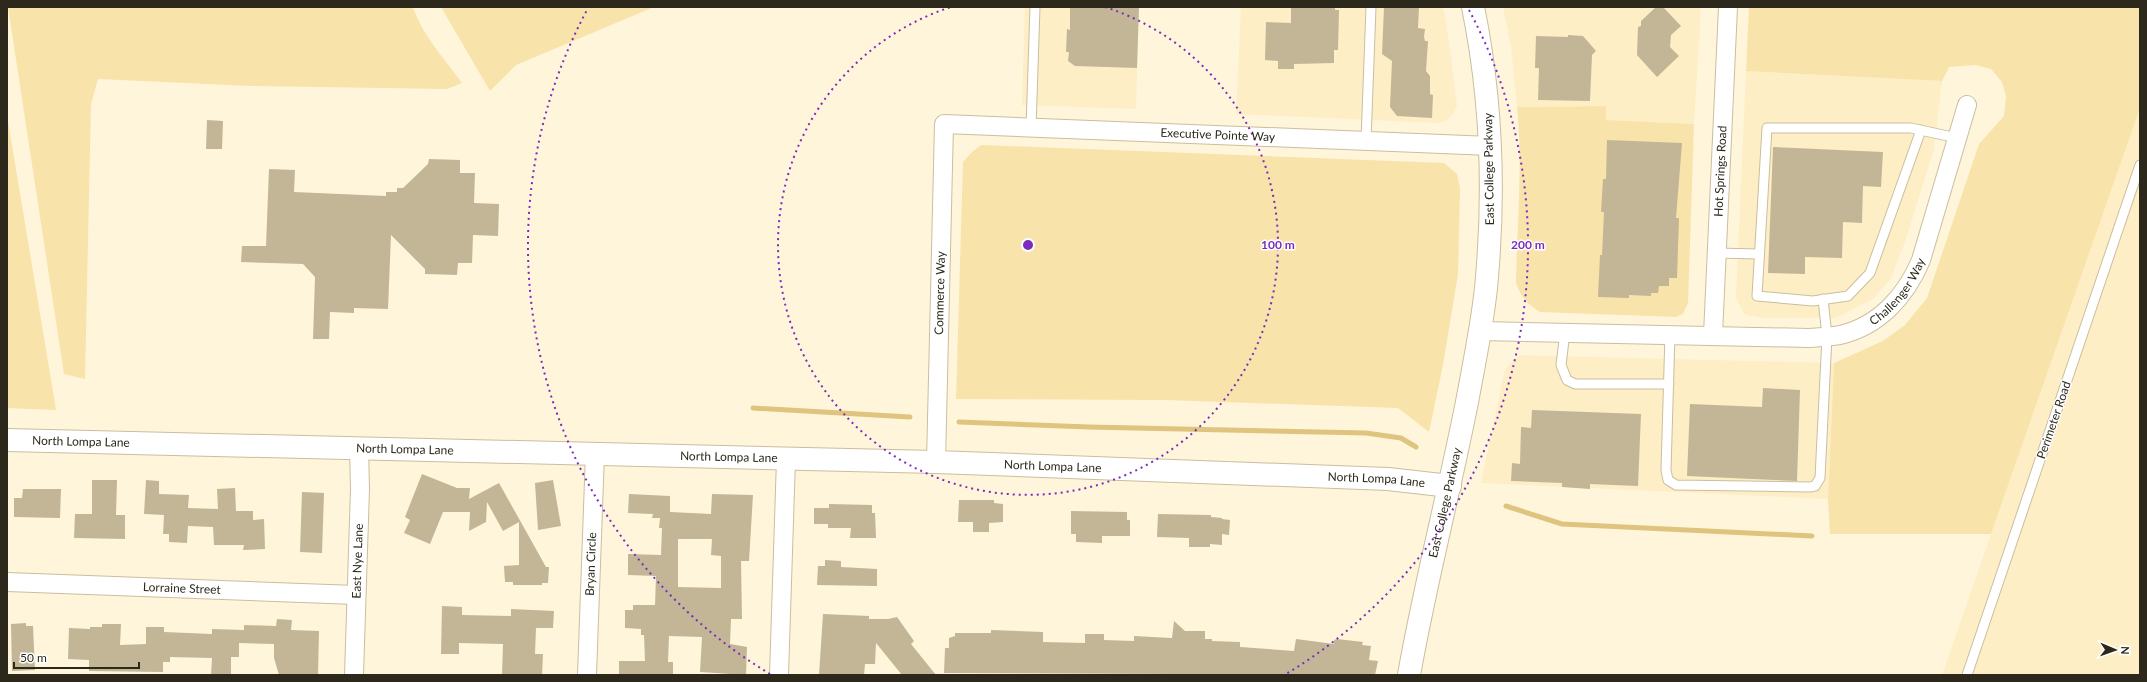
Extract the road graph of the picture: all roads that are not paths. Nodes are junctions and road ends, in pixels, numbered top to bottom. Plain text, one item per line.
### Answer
1 (1035, 7) edge
2 (1371, 7) edge
3 (1473, 7) edge
4 (1728, 7) edge
5 (1967, 105) dead end
6 (944, 124) joint
7 (1031, 128) junction
8 (1921, 130) junction
9 (1957, 138) junction
10 (1366, 141) junction
11 (1491, 146) junction
12 (2140, 165) edge
13 (1716, 253) junction
14 (1759, 254) junction
15 (1823, 299) junction
16 (1480, 331) junction
17 (1565, 332) junction
18 (1670, 334) junction
19 (1713, 335) junction
20 (1826, 336) junction
21 (1669, 384) junction
22 (7, 440) edge
23 (359, 447) junction
24 (594, 453) junction
25 (786, 459) junction
26 (936, 462) junction
27 (1450, 486) junction
28 (7, 582) edge
29 (356, 595) junction
30 (354, 675) edge
31 (587, 675) edge
32 (779, 675) edge
33 (1409, 675) edge
34 (1967, 675) edge

1 - 7 lane
2 - 10 lane
3 - 11 street, East College Parkway
4 - 13 street, Hot Springs Road
5 - 9 street, Challenger Way
6 - 7 street, Executive Pointe Way
6 - 26 street, Commerce Way
7 - 10 street, Executive Pointe Way
8 - 9 lane
8 - 14 lane
8 - 15 lane
9 - 20 street, Challenger Way
10 - 11 street, Executive Pointe Way
11 - 16 street, East College Parkway
12 - 34 lane, Perimeter Road
13 - 14 lane
13 - 19 street, Hot Springs Road
14 - 15 lane
15 - 20 lane
16 - 17 street
16 - 27 street, East College Parkway
17 - 18 street
17 - 21 lane
18 - 19 street
18 - 21 lane
19 - 20 street, Challenger Way
20 - 21 lane
22 - 23 street, North Lompa Lane
23 - 24 street, North Lompa Lane
23 - 29 street, East Nye Lane
24 - 25 street, North Lompa Lane
24 - 31 street, Bryan Circle
25 - 26 street, North Lompa Lane
25 - 32 street
26 - 27 street, North Lompa Lane
27 - 33 street, East College Parkway
28 - 29 street, Lorraine Street
29 - 30 street, East Nye Lane

